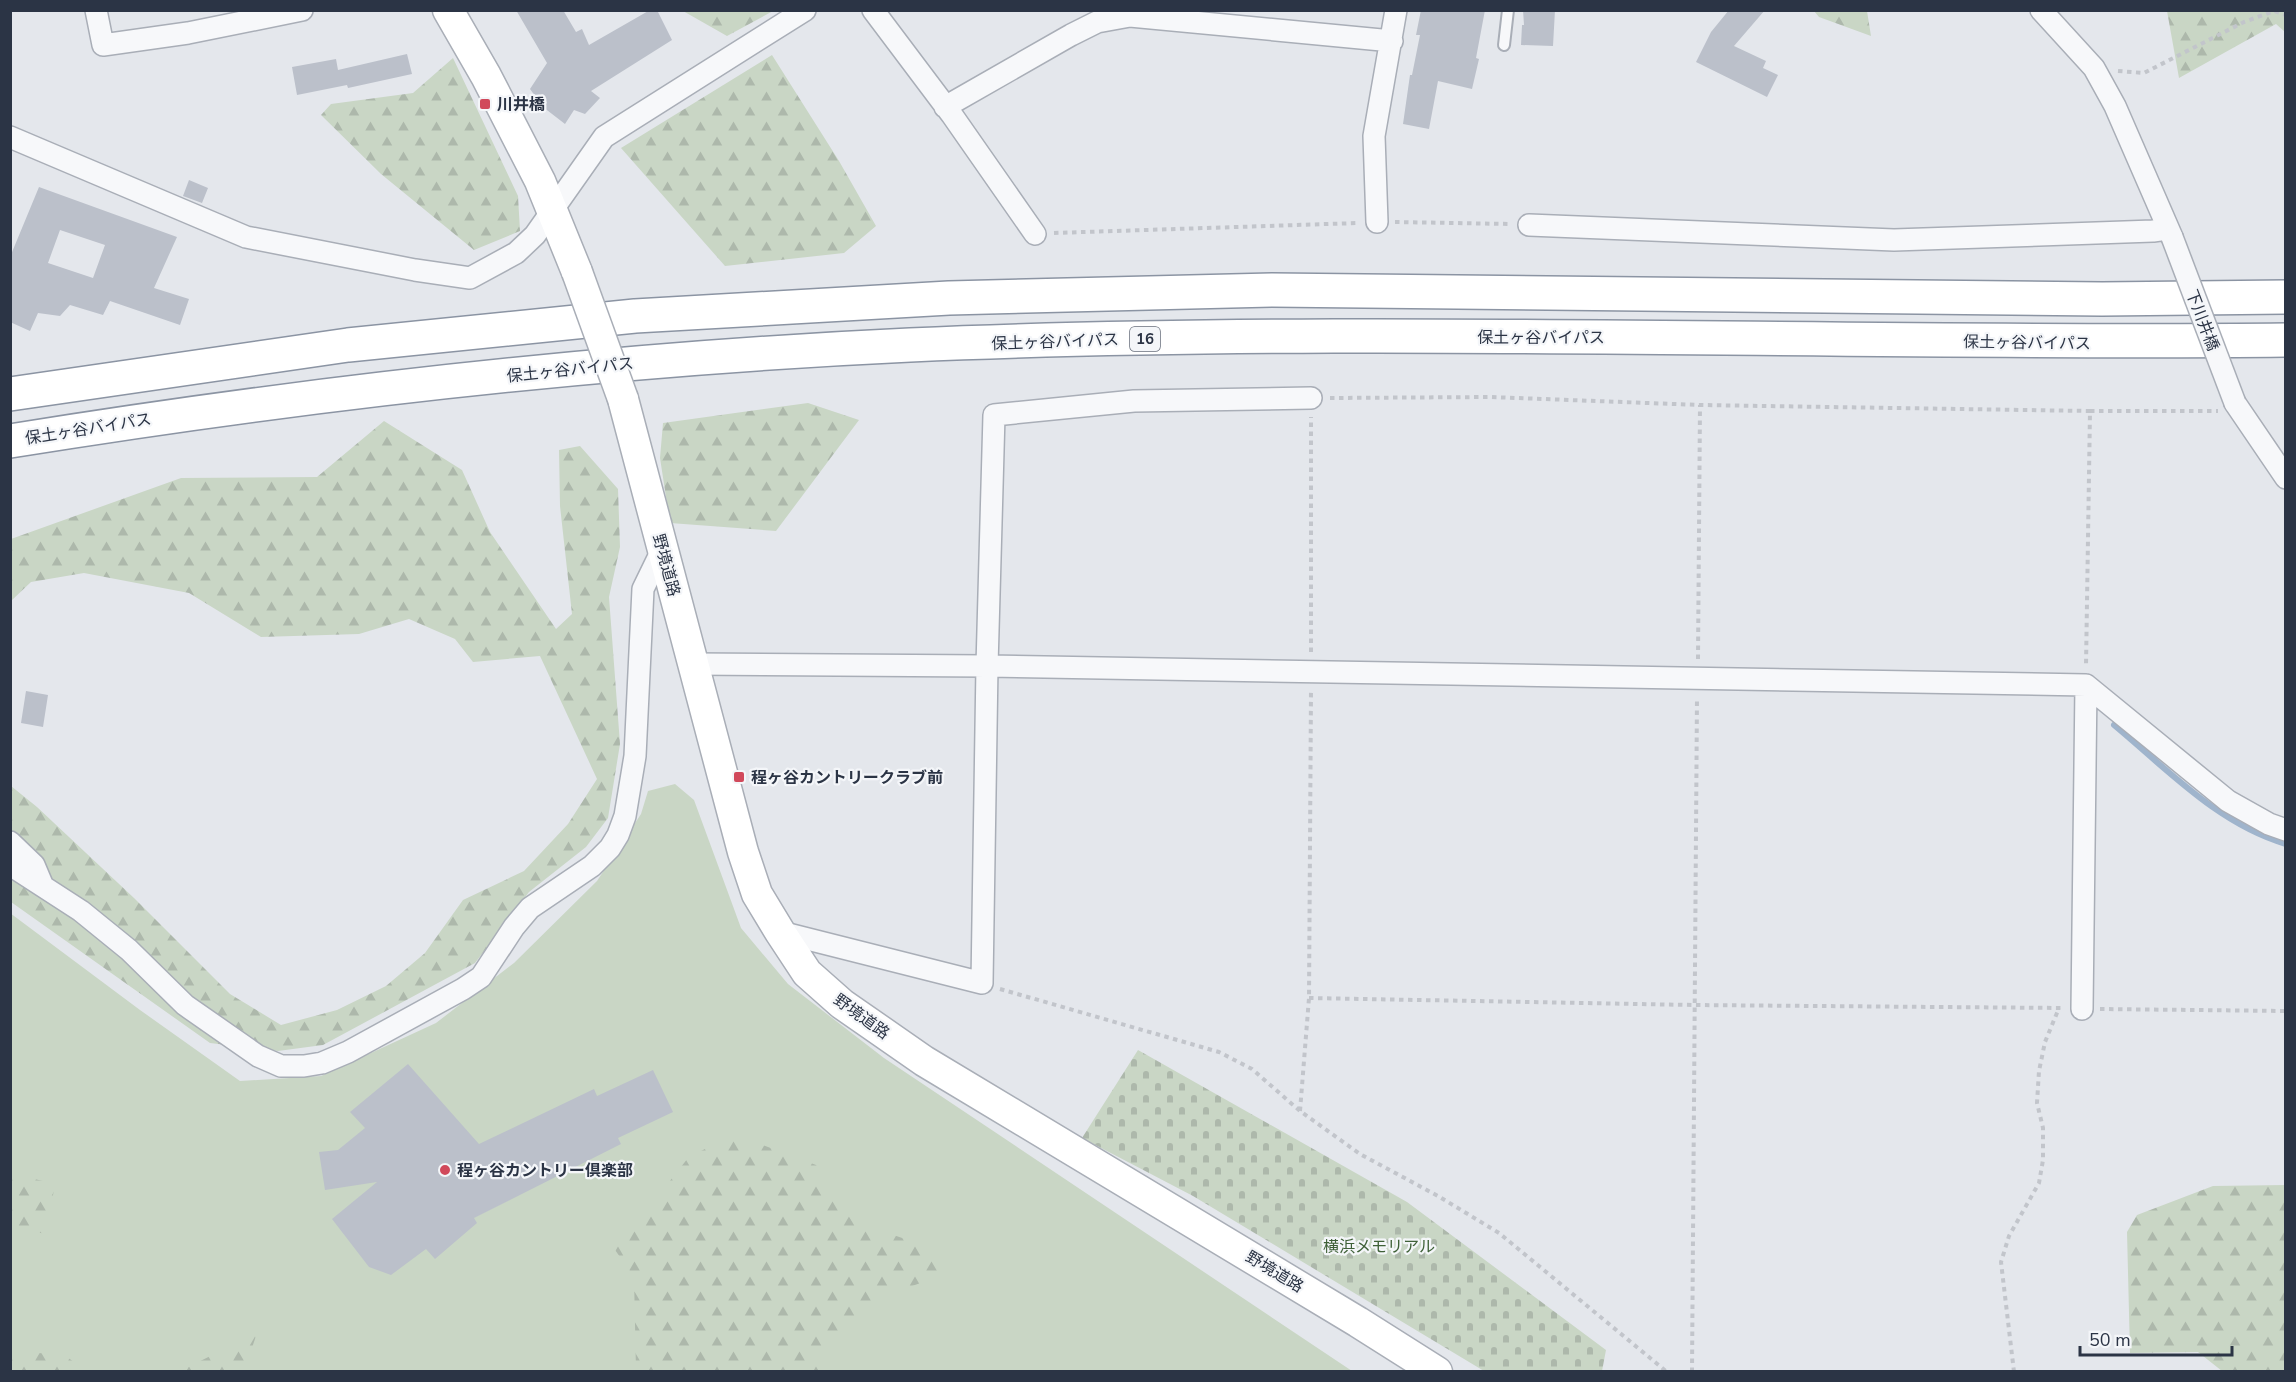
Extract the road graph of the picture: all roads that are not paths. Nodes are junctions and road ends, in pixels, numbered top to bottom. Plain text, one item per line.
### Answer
1 (96, 10) edge
2 (302, 10) edge
3 (448, 10) edge
4 (805, 10) edge
5 (873, 10) edge
6 (1396, 10) edge
7 (1508, 10) edge
8 (2041, 10) edge
9 (1392, 41) junction
10 (1503, 45) dead end
11 (945, 107) junction
12 (10, 137) edge
13 (552, 212) junction
14 (1377, 222) road end
15 (1529, 225) road end
16 (2169, 233) junction
17 (1035, 234) road end
18 (2286, 297) edge
19 (2286, 340) edge
20 (10, 394) edge
21 (1311, 398) road end
22 (10, 441) edge
23 (2286, 478) edge
24 (662, 550) junction
25 (693, 664) junction
26 (987, 666) junction
27 (2086, 685) junction
28 (2286, 830) edge
29 (10, 842) edge
30 (10, 865) edge
31 (43, 887) junction
32 (780, 932) junction
33 (2082, 1009) road end
34 (1437, 1371) edge

1 - 2 street
3 - 13 street
4 - 13 street
5 - 11 street
6 - 9 street
7 - 10 lane
8 - 16 street, 下川井橋
9 - 11 street
9 - 14 street
11 - 17 street
12 - 13 street
13 - 24 street, 野境道路, bridge
15 - 16 street
16 - 23 street, 下川井橋, bridge
18 - 20 highway
19 - 22 highway, 保土ヶ谷バイパス / 16
21 - 26 street
24 - 25 street, 野境道路
24 - 31 street
25 - 26 street
25 - 32 street, 野境道路
26 - 27 street
26 - 32 street
27 - 28 street
27 - 33 street
29 - 31 street
30 - 31 street
32 - 34 street, 野境道路

